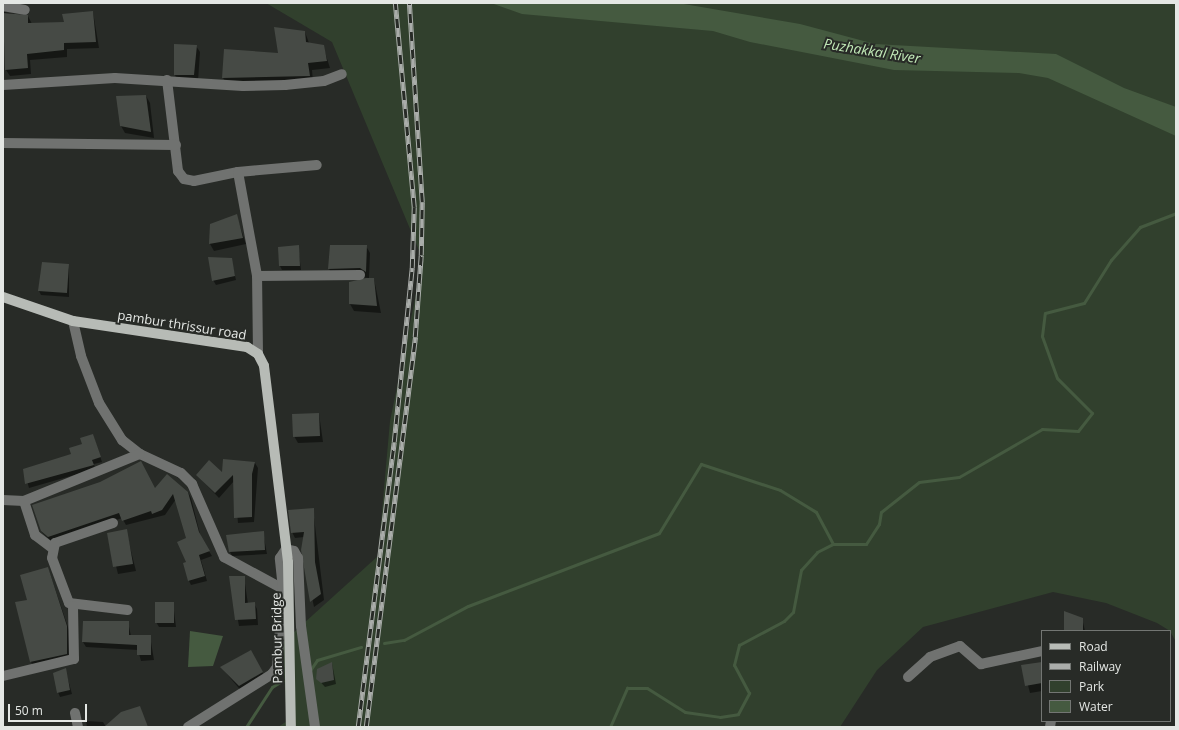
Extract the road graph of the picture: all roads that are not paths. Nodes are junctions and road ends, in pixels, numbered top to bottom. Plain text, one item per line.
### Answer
1 (3, 6) edge
2 (25, 10) dead end
3 (342, 74) dead end
4 (167, 80) junction
5 (3, 85) edge
6 (3, 143) edge
7 (176, 145) junction
8 (317, 165) dead end
9 (238, 172) junction
10 (257, 276) junction
11 (360, 276) dead end
12 (3, 297) edge
13 (73, 321) junction
14 (258, 354) junction
15 (140, 454) junction
16 (3, 500) edge
17 (24, 501) junction
18 (113, 523) dead end
19 (52, 548) junction
20 (286, 549) junction
21 (283, 588) junction
22 (73, 606) junction
23 (128, 610) dead end
24 (1041, 652) edge
25 (3, 676) edge
26 (908, 676) dead end
27 (75, 712) dead end
28 (78, 727) edge
29 (188, 727) edge
30 (292, 727) edge
31 (316, 727) edge

1 - 2 street
3 - 4 street
4 - 5 street
4 - 7 street
6 - 7 street
7 - 9 street
8 - 9 street
9 - 10 street
10 - 11 street
10 - 14 street
12 - 13 main road, pambur thrissur road
13 - 14 main road, pambur thrissur road
13 - 15 street
14 - 20 main road, pambur thrissur road
15 - 17 street
15 - 21 street
16 - 17 street
17 - 19 street
18 - 19 street
19 - 22 street
20 - 21 street
20 - 30 main road, Pambur Bridge
20 - 31 street
21 - 29 street
22 - 23 street
22 - 25 street
24 - 26 street
27 - 28 street

